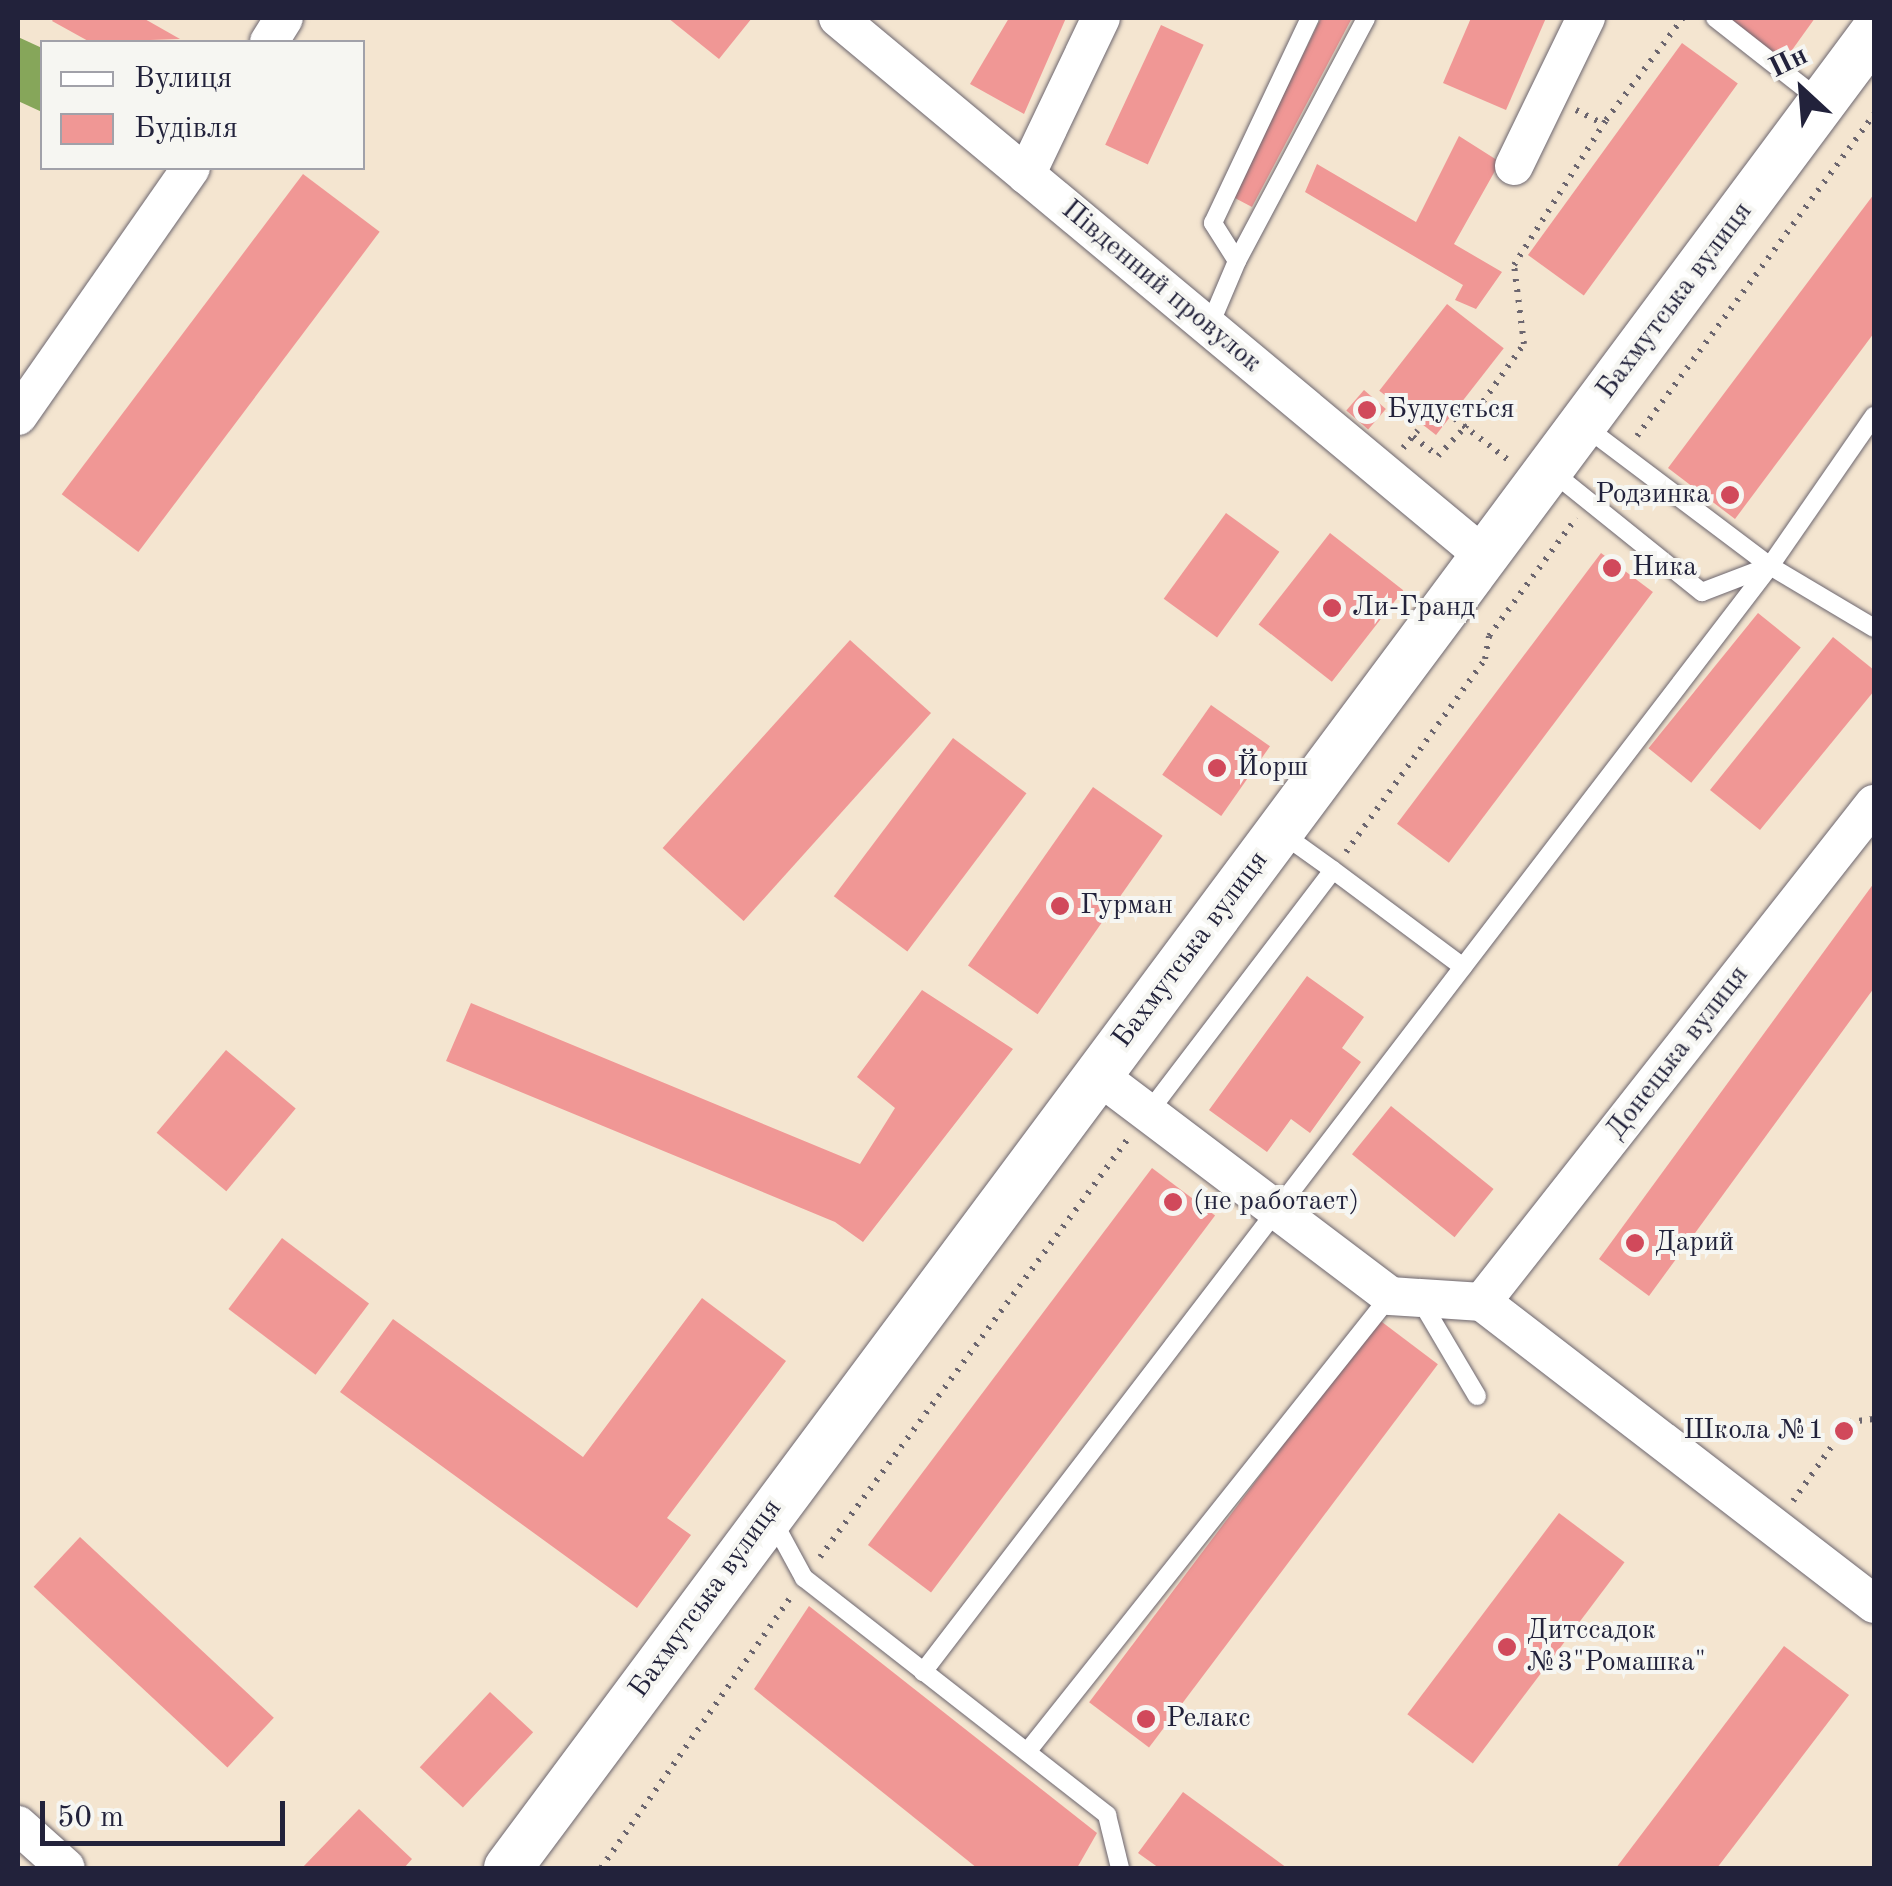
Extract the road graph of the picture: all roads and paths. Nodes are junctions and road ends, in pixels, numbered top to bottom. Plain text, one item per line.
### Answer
1 (284, 18) edge
2 (1101, 18) edge
3 (1310, 18) edge
4 (1366, 18) edge
5 (1586, 18) edge
6 (1683, 18) edge
7 (1715, 18) edge
8 (842, 19) edge
9 (1874, 33) edge
10 (270, 40) edge
11 (1823, 102) junction
12 (1514, 166) dead end
13 (190, 170) edge
14 (1026, 175) junction
15 (1237, 261) junction
16 (1209, 327) junction
17 (18, 416) edge
18 (1874, 416) edge
19 (1582, 424) junction
20 (1413, 436) dead end
21 (1549, 469) junction
22 (1484, 556) junction
23 (1770, 566) junction
24 (1874, 626) edge
25 (1874, 804) edge
26 (1279, 832) junction
27 (1333, 870) junction
28 (1463, 968) junction
29 (1098, 1075) junction
30 (1148, 1113) junction
31 (1276, 1210) junction
32 (1405, 1297) junction
33 (1482, 1302) junction
34 (1477, 1396) dead end
35 (1874, 1419) edge
36 (769, 1515) junction
37 (1775, 1527) junction
38 (804, 1578) junction
39 (1874, 1604) edge
40 (924, 1672) junction
41 (1027, 1752) junction
42 (18, 1825) edge
43 (66, 1868) edge
44 (508, 1868) edge
45 (601, 1868) edge
46 (1120, 1868) edge

1 - 10 street
2 - 14 street
3 - 15 lane
4 - 15 lane
5 - 12 street
6 - 20 path
7 - 11 lane
8 - 14 street, Південний провулок
9 - 11 street, Бахмутська вулиця
11 - 19 street, Бахмутська вулиця
13 - 17 street
14 - 16 street, Південний провулок
15 - 16 lane
16 - 22 street, Південний провулок
18 - 23 lane
19 - 21 street, Бахмутська вулиця
19 - 23 lane
21 - 22 street, Бахмутська вулиця
21 - 23 lane
22 - 26 street, Бахмутська вулиця
23 - 24 lane
23 - 28 lane
25 - 33 street, Донецька вулиця
26 - 27 lane
26 - 29 street, Бахмутська вулиця
27 - 28 lane
27 - 30 lane
28 - 31 lane
29 - 30 street
29 - 36 street, Бахмутська вулиця
30 - 31 street
30 - 38 path
31 - 32 street
31 - 40 lane
32 - 33 street
32 - 34 lane
32 - 41 lane
33 - 37 street
35 - 37 path
36 - 38 lane
36 - 44 street, Бахмутська вулиця
37 - 39 street
38 - 40 lane
38 - 45 path
40 - 41 lane
41 - 46 lane
42 - 43 street

